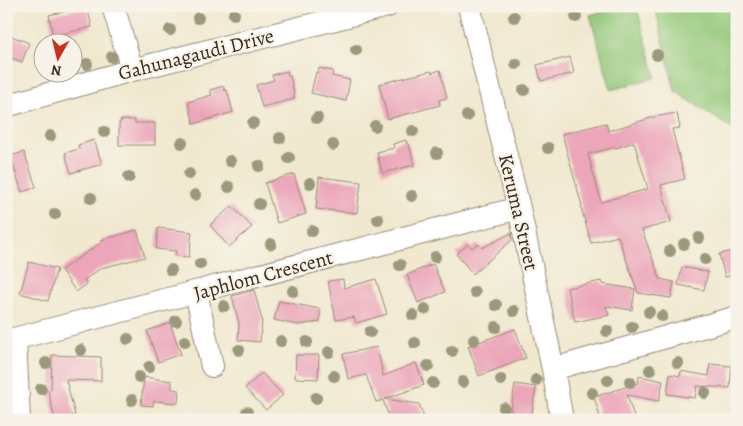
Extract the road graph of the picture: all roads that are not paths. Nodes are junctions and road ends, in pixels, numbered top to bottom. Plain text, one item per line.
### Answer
1 (114, 6) edge
2 (387, 6) edge
3 (469, 6) edge
4 (132, 70) junction
5 (6, 106) edge
6 (519, 208) junction
7 (196, 292) junction
8 (737, 317) edge
9 (11, 340) edge
10 (212, 366) dead end
11 (553, 369) junction
12 (19, 420) edge
13 (562, 420) edge

1 - 4 street
2 - 4 street, Gahunagaudi Drive
3 - 6 street, Keruma Street
4 - 5 street, Gahunagaudi Drive
6 - 7 street, Japhlom Crescent
6 - 11 street, Keruma Street
7 - 9 street, Japhlom Crescent
7 - 10 street
8 - 11 street
9 - 12 street
11 - 13 street, Keruma Street

